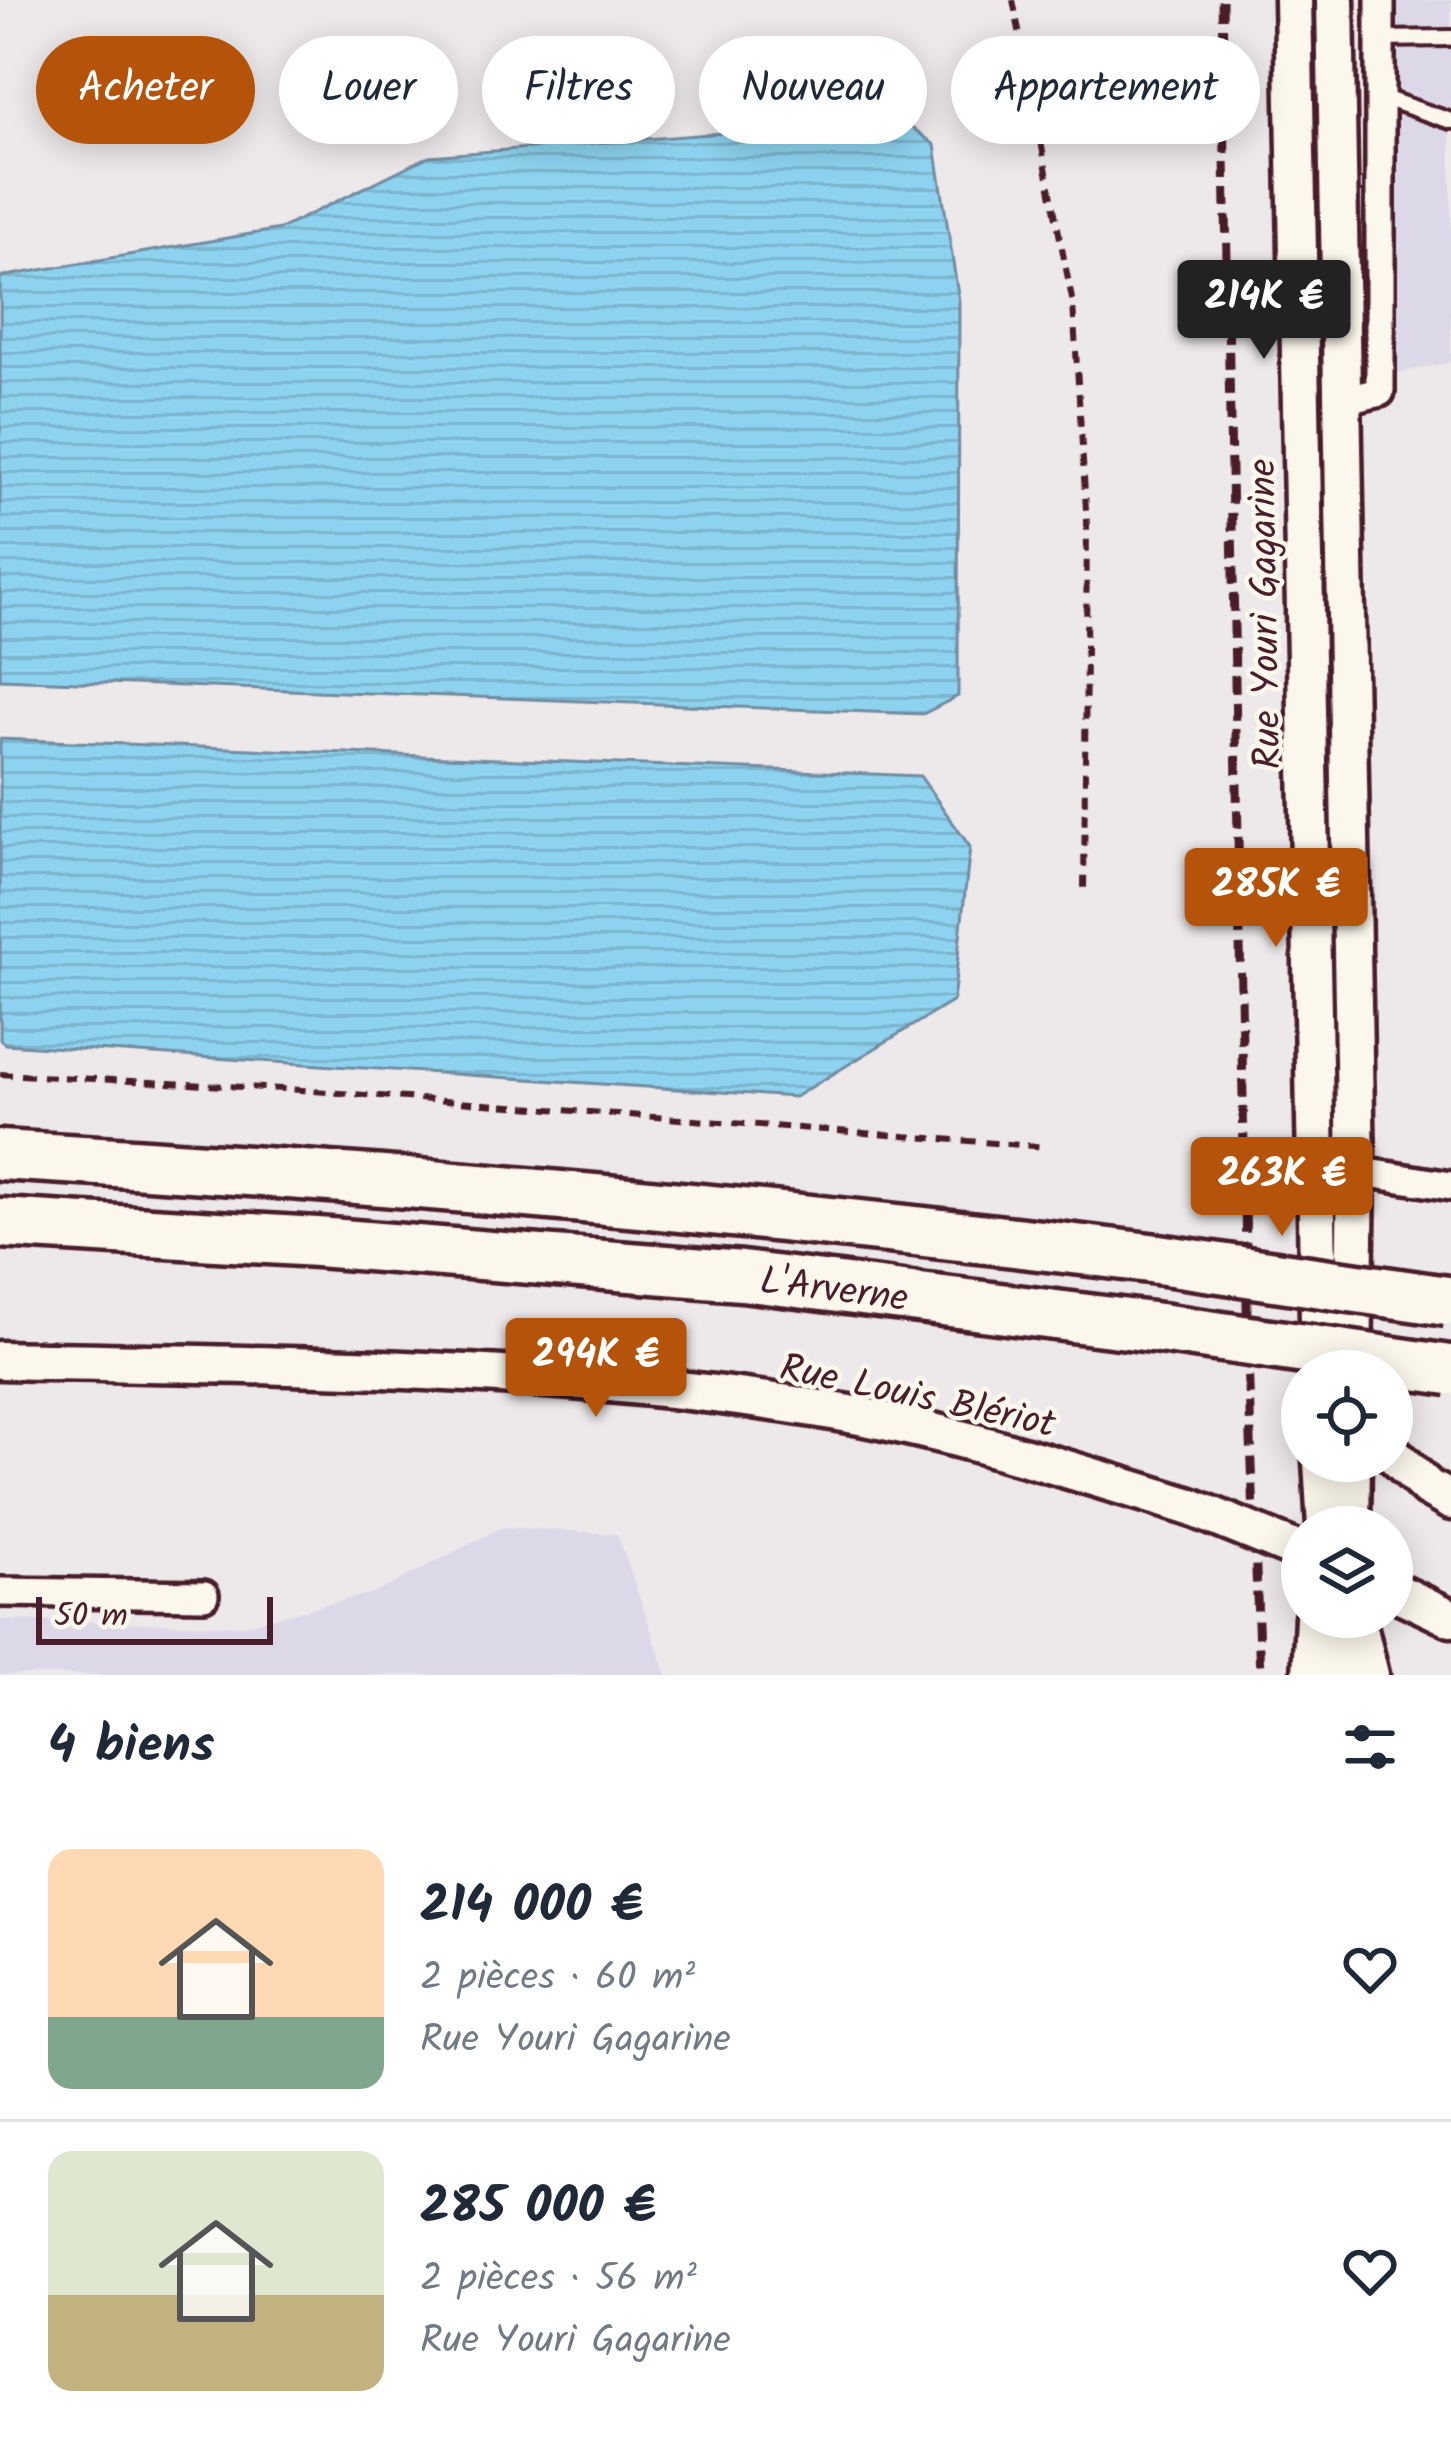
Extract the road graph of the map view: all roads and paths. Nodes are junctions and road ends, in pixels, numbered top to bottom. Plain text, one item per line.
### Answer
1 (1013, 0) edge
2 (1293, 0) edge
3 (1335, 0) edge
4 (1380, 0) edge
5 (1451, 38) edge
6 (1379, 40) junction
7 (1378, 96) junction
8 (1451, 121) edge
9 (1342, 401) junction
10 (1084, 892) dead end
11 (0, 1074) edge
12 (1047, 1147) dead end
13 (0, 1155) edge
14 (1356, 1171) junction
15 (1451, 1186) edge
16 (0, 1223) edge
17 (1449, 1301) edge
18 (1345, 1350) edge
19 (1347, 1350) edge
20 (0, 1360) edge
21 (1450, 1371) edge
22 (1413, 1473) edge
23 (1451, 1501) edge
24 (1281, 1544) edge
25 (0, 1592) edge
26 (204, 1594) dead end
27 (1413, 1599) edge
28 (1451, 1618) edge
29 (1313, 1638) edge
30 (1338, 1638) edge
31 (1361, 1638) edge
32 (1311, 1675) edge
33 (1344, 1675) edge
34 (1370, 1675) edge

1 - 10 path
2 - 18 main road, Rue Youri Gagarine
3 - 9 main road, Rue Youri Gagarine
4 - 6 street
5 - 6 lane
6 - 7 street
7 - 8 lane
7 - 9 street
9 - 14 main road, Rue Youri Gagarine
11 - 12 path
13 - 17 highway, L'Arverne, bridge
14 - 15 street
14 - 19 main road, Rue Youri Gagarine
16 - 21 highway, L'Arverne, bridge
20 - 24 main road, Rue Louis Blériot, bridge
22 - 23 main road
25 - 26 street
27 - 28 main road
29 - 32 main road
30 - 33 main road
31 - 34 main road

